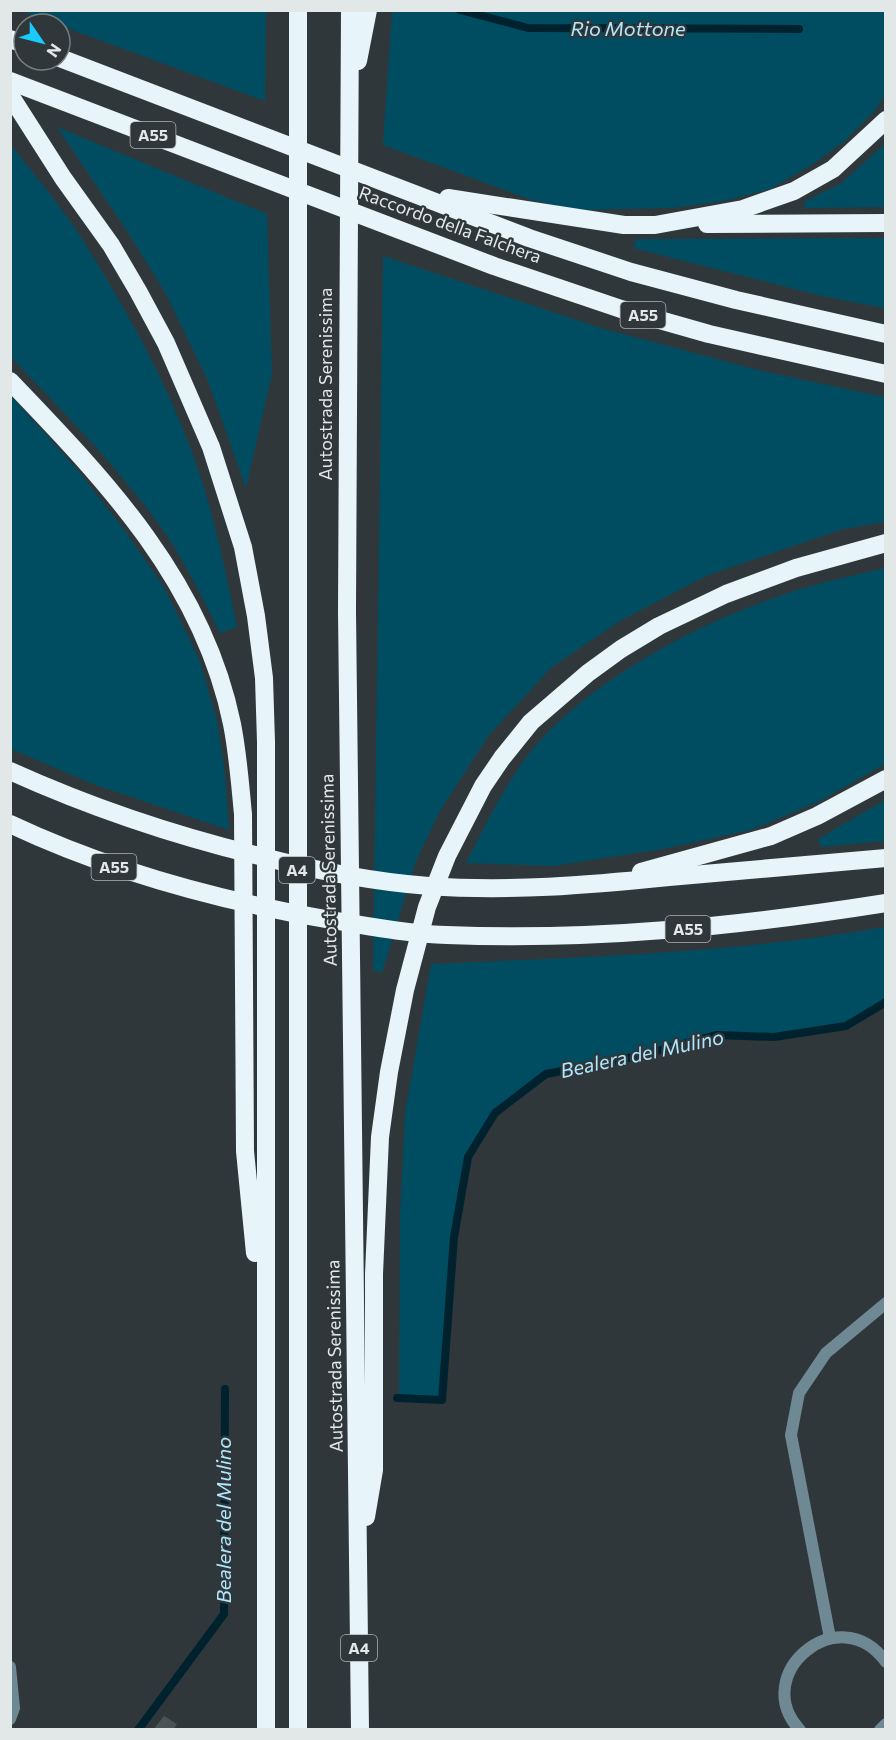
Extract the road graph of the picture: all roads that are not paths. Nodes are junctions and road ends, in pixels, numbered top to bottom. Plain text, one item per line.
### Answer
1 (298, 10) edge
2 (350, 10) edge
3 (368, 10) edge
4 (72, 63) edge
5 (10, 81) edge
6 (10, 95) edge
7 (351, 101) junction
8 (885, 120) edge
9 (409, 192) junction
10 (885, 223) edge
11 (655, 225) junction
12 (885, 334) edge
13 (885, 374) edge
14 (10, 381) edge
15 (885, 543) edge
16 (10, 771) edge
17 (885, 779) edge
18 (10, 824) edge
19 (885, 858) edge
20 (596, 884) junction
21 (885, 903) edge
22 (885, 1303) edge
23 (265, 1351) junction
24 (358, 1567) junction
25 (830, 1638) junction
26 (885, 1662) edge
27 (10, 1667) edge
28 (10, 1719) edge
29 (885, 1724) edge
30 (793, 1728) edge
31 (266, 1730) edge
32 (298, 1730) edge
33 (360, 1730) edge
34 (880, 1730) edge

1 - 32 highway, Autostrada Serenissima / A4
2 - 7 highway, Autostrada Serenissima / A4
3 - 7 highway
4 - 9 highway, Raccordo della Falchera / A55
5 - 13 highway, Raccordo della Falchera / A55
6 - 23 highway
7 - 24 highway, Autostrada Serenissima / A4
8 - 11 highway
9 - 11 highway
9 - 12 highway, Raccordo della Falchera / A55
10 - 11 highway
14 - 23 highway
15 - 24 highway, A4
16 - 20 highway
17 - 20 highway
18 - 21 highway, A55
19 - 20 highway
22 - 25 lane
23 - 31 highway
24 - 33 highway, Autostrada Serenissima / A4
25 - 26 lane
25 - 30 lane
27 - 28 lane
29 - 34 lane

